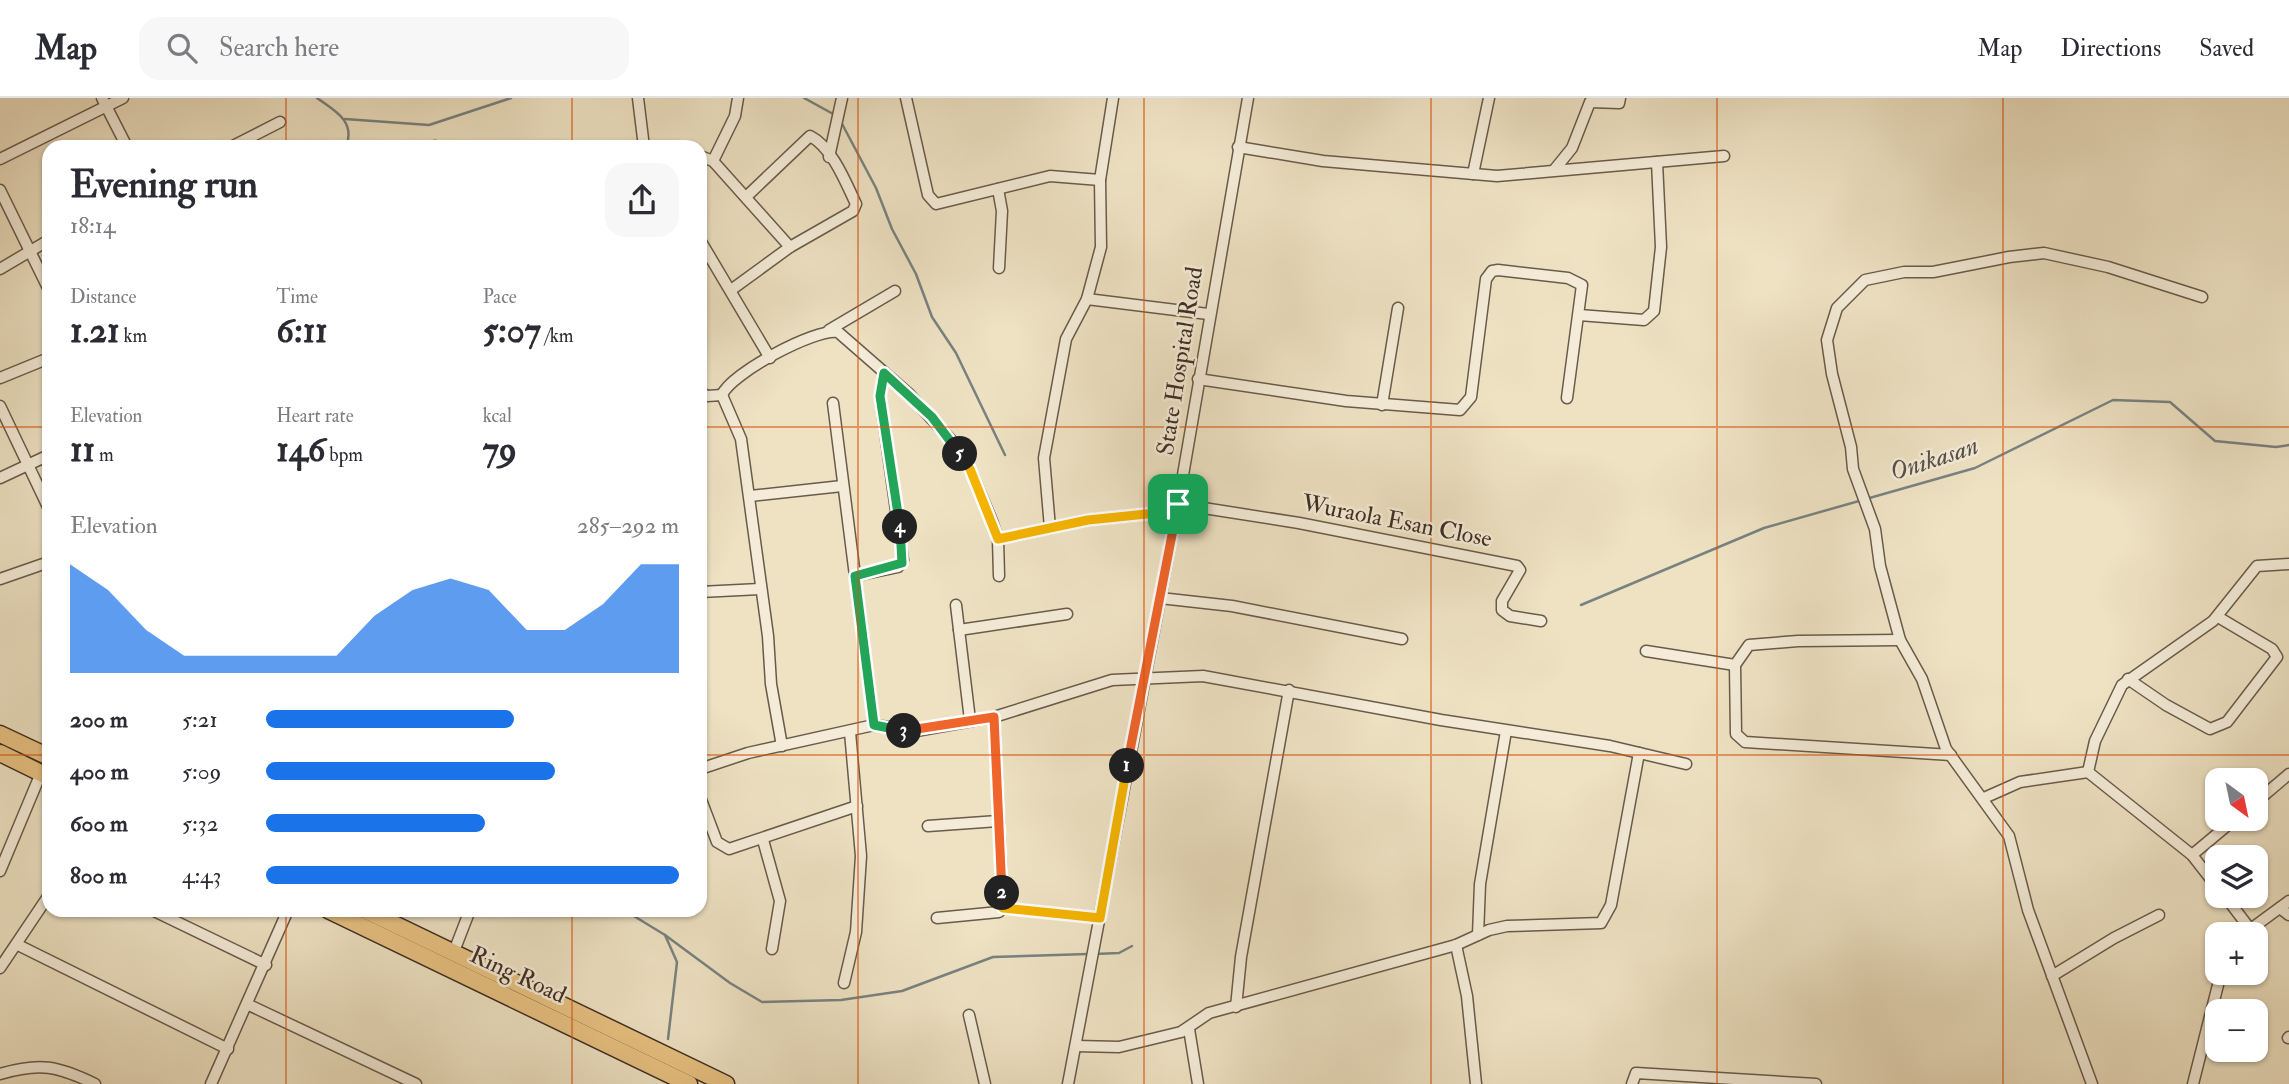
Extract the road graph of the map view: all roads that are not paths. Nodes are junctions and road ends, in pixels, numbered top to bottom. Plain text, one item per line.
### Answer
1 (123, 98) edge
2 (638, 98) edge
3 (738, 98) edge
4 (842, 98) edge
5 (906, 98) edge
6 (1113, 98) edge
7 (1248, 98) edge
8 (1489, 98) edge
9 (1620, 98) edge
10 (104, 102) edge
11 (281, 122) dead end
12 (123, 140) edge
13 (245, 140) edge
14 (643, 140) edge
15 (1238, 147) junction
16 (1724, 156) dead end
17 (829, 157) junction
18 (0, 159) edge
19 (707, 159) edge
20 (713, 161) junction
21 (1657, 162) junction
22 (1555, 169) junction
23 (1473, 174) junction
24 (1100, 180) junction
25 (998, 189) junction
26 (0, 190) edge
27 (747, 196) junction
28 (42, 244) edge
29 (790, 247) junction
30 (29, 250) junction
31 (707, 251) edge
32 (999, 268) dead end
33 (0, 269) edge
34 (42, 276) edge
35 (731, 290) junction
36 (895, 291) dead end
37 (2202, 297) dead end
38 (1087, 299) junction
39 (1398, 308) dead end
40 (1208, 314) junction
41 (1579, 315) junction
42 (828, 330) junction
43 (770, 358) junction
44 (42, 361) edge
45 (884, 373) junction
46 (0, 378) edge
47 (1198, 379) junction
48 (707, 396) edge
49 (722, 396) junction
50 (1567, 398) dead end
51 (833, 403) dead end
52 (1382, 405) junction
53 (0, 406) edge
54 (42, 458) edge
55 (26, 466) junction
56 (0, 478) edge
57 (842, 486) junction
58 (42, 496) edge
59 (750, 496) junction
60 (1178, 504) junction
61 (1050, 528) junction
62 (998, 539) junction
63 (42, 564) edge
64 (2289, 564) edge
65 (855, 576) junction
66 (999, 576) dead end
67 (0, 579) edge
68 (760, 589) junction
69 (707, 592) edge
70 (1160, 598) junction
71 (957, 606) dead end
72 (1067, 614) dead end
73 (2217, 617) junction
74 (1541, 621) dead end
75 (959, 629) junction
76 (1402, 639) dead end
77 (1900, 640) junction
78 (1646, 651) dead end
79 (1735, 665) junction
80 (1143, 677) junction
81 (2128, 679) junction
82 (1289, 690) junction
83 (994, 717) junction
84 (970, 720) junction
85 (874, 725) junction
86 (1506, 731) junction
87 (850, 732) junction
88 (0, 734) edge
89 (782, 746) junction
90 (1639, 753) junction
91 (0, 754) edge
92 (42, 754) edge
93 (1951, 755) junction
94 (1686, 764) dead end
95 (707, 767) edge
96 (2088, 772) junction
97 (42, 774) edge
98 (2289, 774) edge
99 (42, 781) edge
100 (2268, 792) edge
101 (1984, 798) junction
102 (857, 806) junction
103 (707, 816) edge
104 (998, 821) junction
105 (928, 826) dead end
106 (2221, 831) edge
107 (763, 840) junction
108 (2192, 855) junction
109 (0, 871) edge
110 (2205, 872) edge
111 (2289, 901) edge
112 (42, 906) edge
113 (1003, 908) junction
114 (2280, 908) junction
115 (2159, 915) dead end
116 (2289, 915) edge
117 (167, 917) edge
118 (285, 917) edge
119 (343, 917) edge
120 (379, 917) edge
121 (467, 917) edge
122 (937, 918) dead end
123 (1100, 918) junction
124 (2261, 922) edge
125 (1479, 935) junction
126 (18, 945) junction
127 (1456, 945) junction
128 (772, 949) dead end
129 (453, 954) junction
130 (266, 965) junction
131 (0, 968) edge
132 (2052, 976) junction
133 (844, 983) dead end
134 (2218, 985) edge
135 (249, 1005) junction
136 (1236, 1007) junction
137 (969, 1015) dead end
138 (1189, 1029) junction
139 (1076, 1046) junction
140 (228, 1049) junction
141 (0, 1074) edge
142 (1633, 1083) edge
143 (94, 1084) edge
144 (211, 1084) edge
145 (416, 1084) edge
146 (690, 1084) edge
147 (726, 1084) edge
148 (985, 1084) edge
149 (1068, 1084) edge
150 (1198, 1084) edge
151 (1476, 1084) edge
152 (1816, 1084) edge
153 (2092, 1084) edge
154 (2193, 1084) edge

1 - 10 street
2 - 14 street
3 - 20 street
4 - 17 street
5 - 25 street
6 - 24 street
7 - 15 street, State Hospital Road
8 - 23 street
9 - 22 street
10 - 12 street
10 - 18 street
11 - 13 street
15 - 23 street
15 - 40 street, State Hospital Road
16 - 21 street
17 - 27 street
17 - 29 street
19 - 20 street
20 - 27 street
21 - 22 street
21 - 41 street
22 - 23 street
24 - 25 street
24 - 38 street
25 - 32 street
26 - 30 street
27 - 29 street
28 - 30 street
29 - 35 street
30 - 33 street
30 - 34 street
31 - 35 street
35 - 43 street
36 - 42 street
37 - 77 street
38 - 40 street
38 - 61 street
39 - 52 street
40 - 47 street, State Hospital Road
41 - 50 street
41 - 52 street
42 - 43 street
42 - 45 street
43 - 49 street
44 - 46 street
45 - 62 street
45 - 65 street
47 - 52 street
47 - 60 street, State Hospital Road
48 - 49 street
49 - 59 street
51 - 57 street
53 - 55 street
54 - 55 street
55 - 56 street
55 - 58 street
57 - 59 street
57 - 65 street
59 - 68 street
60 - 61 street
60 - 70 street, State Hospital Road
60 - 74 street, Wuraola Esan Close
61 - 62 street
62 - 66 street
63 - 67 street
64 - 73 street
65 - 85 street
68 - 69 street
68 - 89 street
70 - 76 street
70 - 80 street, State Hospital Road
71 - 75 street
72 - 75 street
73 - 81 street
73 - 81 street
75 - 84 street
77 - 79 street
77 - 93 street
78 - 79 street
79 - 93 street
80 - 82 street
80 - 83 street
80 - 123 street, State Hospital Road
81 - 96 street
82 - 86 street
82 - 136 street
83 - 84 street
83 - 104 street
84 - 85 street
85 - 87 street
86 - 90 street
86 - 125 street
87 - 89 street
87 - 102 street
88 - 92 main road
89 - 95 street
90 - 94 street
90 - 125 street
91 - 97 main road
93 - 101 street
96 - 101 street
96 - 108 street
98 - 100 street
99 - 109 street
101 - 132 street
102 - 107 street
102 - 133 street
103 - 107 street
104 - 105 street
104 - 113 street
106 - 108 street
107 - 128 street
108 - 110 street
111 - 114 street
112 - 126 street
113 - 122 street
113 - 123 street
114 - 116 street
114 - 124 street
115 - 132 street
117 - 130 street
118 - 130 street
119 - 146 main road, Ring Road
120 - 129 main road, Ring Road
121 - 129 street
123 - 139 street, State Hospital Road
125 - 127 street
126 - 131 street
126 - 140 street
127 - 136 street
127 - 151 street
129 - 147 main road, Ring Road
130 - 135 street
132 - 153 street
134 - 154 street
135 - 140 street
135 - 145 street
136 - 138 street
137 - 148 street
138 - 139 street
138 - 150 street
139 - 149 street, State Hospital Road
140 - 144 street
141 - 143 street
142 - 152 street

